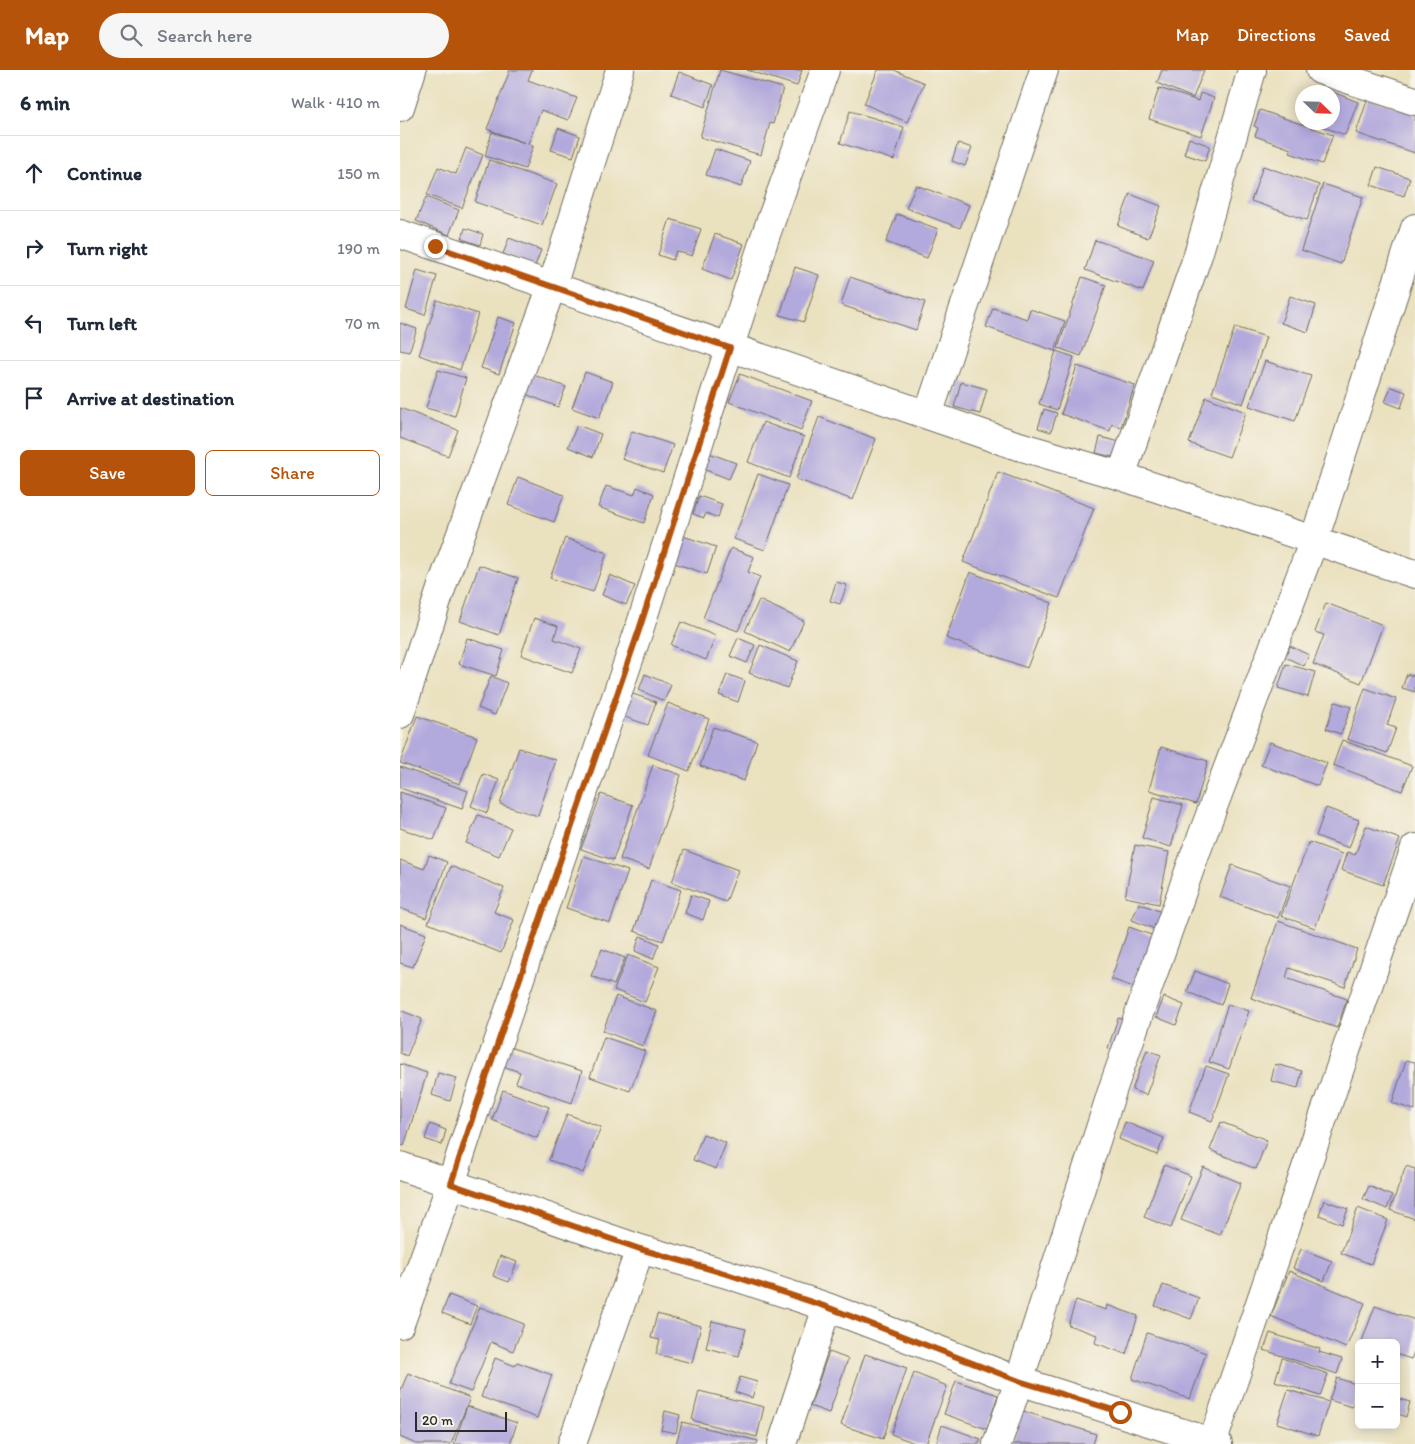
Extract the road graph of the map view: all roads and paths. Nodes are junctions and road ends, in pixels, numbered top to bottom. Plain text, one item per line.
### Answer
1 (412, 70) edge
2 (620, 70) edge
3 (825, 70) edge
4 (1044, 70) edge
5 (1252, 70) edge
6 (1320, 70) edge
7 (1415, 101) edge
8 (400, 107) edge
9 (1415, 228) edge
10 (400, 234) edge
11 (552, 286) junction
12 (730, 348) junction
13 (928, 415) junction
14 (1121, 476) junction
15 (1314, 540) junction
16 (1415, 574) edge
17 (400, 714) edge
18 (1415, 848) edge
19 (400, 1166) edge
20 (451, 1184) junction
21 (640, 1249) junction
22 (827, 1307) junction
23 (400, 1324) edge
24 (1019, 1381) junction
25 (1214, 1443) edge
26 (572, 1444) edge
27 (782, 1444) edge
28 (997, 1444) edge

1 - 8 street
2 - 11 street
3 - 12 street
4 - 13 street
5 - 14 street
6 - 7 street
9 - 15 street
10 - 11 street
11 - 12 street
11 - 17 street
12 - 13 street
12 - 20 street
13 - 14 street
14 - 15 street
15 - 16 street
15 - 24 street
18 - 25 street
19 - 20 street
20 - 21 street
20 - 23 street
21 - 22 street
21 - 26 street
22 - 24 street
22 - 27 street
24 - 25 street
24 - 28 street

